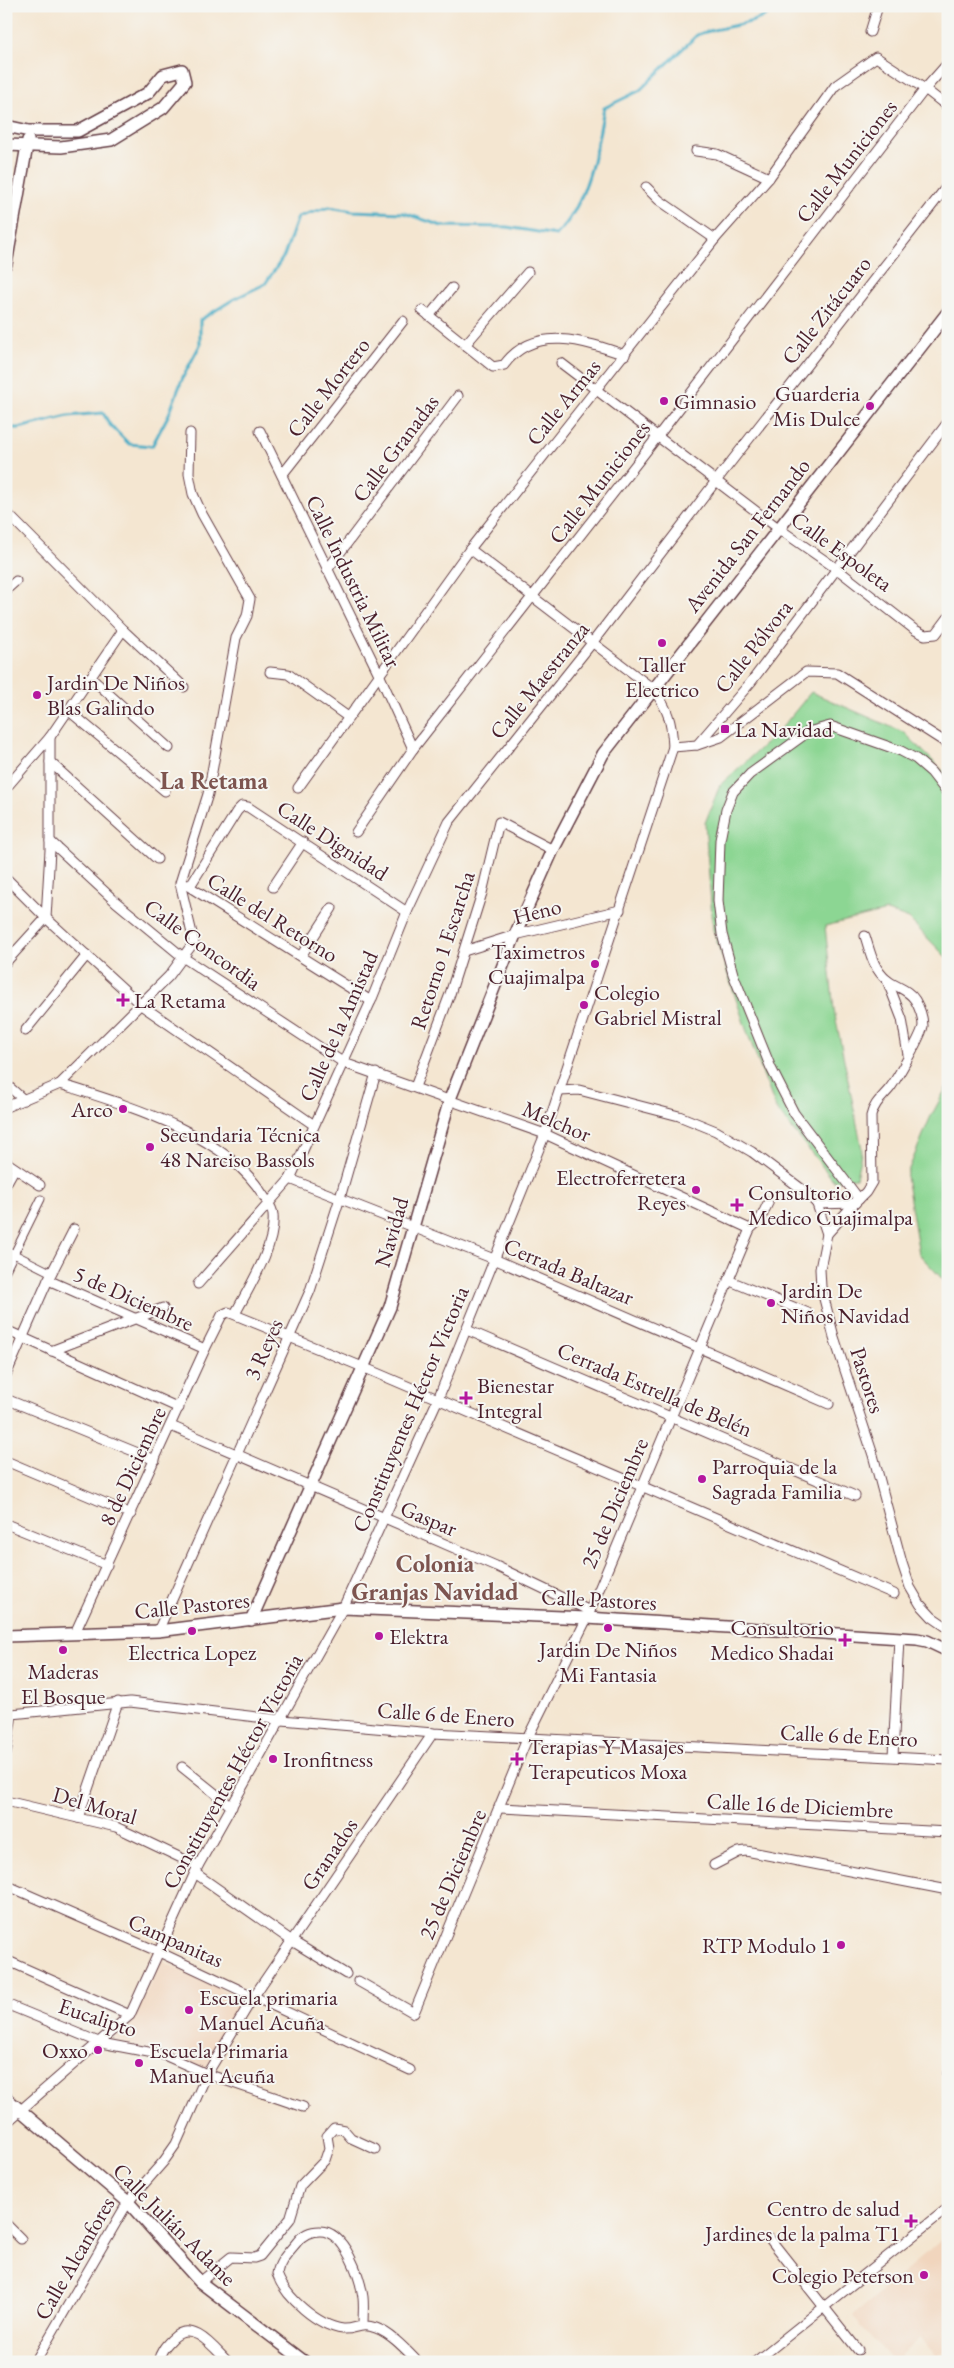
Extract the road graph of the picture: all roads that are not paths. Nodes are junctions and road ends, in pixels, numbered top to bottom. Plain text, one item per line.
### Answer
1 (878, 6) edge
2 (870, 32) dead end
3 (948, 63) edge
4 (925, 89) junction
5 (948, 106) edge
6 (6, 126) edge
7 (29, 131) junction
8 (6, 145) edge
9 (27, 146) junction
10 (696, 150) dead end
11 (769, 178) junction
12 (948, 185) edge
13 (646, 187) dead end
14 (715, 240) junction
15 (6, 264) edge
16 (528, 272) dead end
17 (452, 288) dead end
18 (948, 312) edge
19 (403, 321) dead end
20 (465, 345) junction
21 (625, 354) junction
22 (561, 363) dead end
23 (598, 390) junction
24 (458, 396) dead end
25 (948, 422) edge
26 (260, 431) dead end
27 (190, 433) dead end
28 (658, 436) junction
29 (282, 476) junction
30 (716, 481) junction
31 (9, 515) dead end
32 (778, 528) junction
33 (470, 549) junction
34 (837, 569) junction
35 (327, 570) junction
36 (16, 581) dead end
37 (6, 590) edge
38 (532, 597) junction
39 (948, 618) edge
40 (123, 630) junction
41 (592, 643) junction
42 (270, 672) dead end
43 (378, 674) junction
44 (90, 677) junction
45 (184, 686) dead end
46 (652, 688) junction
47 (68, 710) junction
48 (348, 717) junction
49 (50, 737) junction
50 (948, 744) edge
51 (697, 745) junction
52 (673, 747) junction
53 (169, 748) dead end
54 (413, 749) junction
55 (50, 762) junction
56 (8, 782) edge
57 (298, 788) dead end
58 (165, 791) dead end
59 (948, 794) edge
60 (356, 832) dead end
61 (50, 841) junction
62 (303, 842) junction
63 (553, 850) junction
64 (157, 859) dead end
65 (6, 878) edge
66 (180, 883) junction
67 (190, 886) junction
68 (273, 887) dead end
69 (332, 908) dead end
70 (620, 910) junction
71 (407, 912) junction
72 (46, 918) junction
73 (515, 935) junction
74 (865, 936) dead end
75 (464, 952) junction
76 (87, 955) junction
77 (301, 956) junction
78 (184, 958) junction
79 (6, 962) edge
80 (887, 980) junction
81 (371, 1001) junction
82 (141, 1005) junction
83 (25, 1031) dead end
84 (908, 1055) junction
85 (344, 1063) junction
86 (376, 1072) junction
87 (6, 1084) edge
88 (60, 1084) junction
89 (415, 1087) junction
90 (560, 1091) junction
91 (24, 1100) junction
92 (450, 1100) junction
93 (6, 1107) edge
94 (314, 1125) junction
95 (545, 1134) junction
96 (6, 1162) edge
97 (16, 1168) junction
98 (290, 1179) junction
99 (40, 1185) dead end
100 (6, 1186) edge
101 (340, 1198) junction
102 (41, 1199) dead end
103 (857, 1201) junction
104 (268, 1203) junction
105 (768, 1203) dead end
106 (817, 1204) junction
107 (414, 1226) junction
108 (74, 1229) dead end
109 (750, 1229) junction
110 (827, 1234) junction
111 (6, 1250) edge
112 (14, 1254) junction
113 (494, 1259) junction
114 (6, 1270) edge
115 (50, 1277) junction
116 (728, 1280) junction
117 (198, 1284) dead end
118 (163, 1308) dead end
119 (808, 1313) dead end
120 (235, 1314) junction
121 (134, 1318) junction
122 (6, 1330) edge
123 (467, 1330) junction
124 (290, 1336) junction
125 (22, 1339) junction
126 (699, 1348) junction
127 (205, 1349) junction
128 (51, 1351) junction
129 (365, 1368) junction
130 (6, 1375) edge
131 (438, 1399) junction
132 (6, 1400) edge
133 (829, 1404) dead end
134 (179, 1408) junction
135 (671, 1416) junction
136 (171, 1426) junction
137 (237, 1453) junction
138 (155, 1460) junction
139 (6, 1461) edge
140 (311, 1486) junction
141 (641, 1487) junction
142 (855, 1496) dead end
143 (131, 1514) junction
144 (383, 1519) junction
145 (6, 1524) edge
146 (107, 1565) junction
147 (894, 1594) dead end
148 (343, 1608) junction
149 (588, 1614) junction
150 (251, 1620) junction
151 (948, 1628) edge
152 (158, 1631) junction
153 (75, 1633) junction
154 (6, 1636) edge
155 (899, 1638) junction
156 (948, 1651) edge
157 (118, 1702) junction
158 (282, 1720) junction
159 (433, 1733) junction
160 (528, 1739) junction
161 (6, 1754) edge
162 (893, 1756) junction
163 (948, 1760) edge
164 (182, 1767) dead end
165 (6, 1801) edge
166 (232, 1807) junction
167 (500, 1808) junction
168 (78, 1818) junction
169 (948, 1832) edge
170 (714, 1865) dead end
171 (196, 1869) junction
172 (6, 1885) edge
173 (948, 1890) edge
174 (292, 1942) junction
175 (158, 1952) junction
176 (6, 1960) edge
177 (346, 1974) dead end
178 (358, 1981) dead end
179 (254, 1996) junction
180 (6, 2004) edge
181 (130, 2015) junction
182 (100, 2042) junction
183 (410, 2070) dead end
184 (948, 2073) edge
185 (207, 2074) junction
186 (948, 2089) edge
187 (6, 2098) edge
188 (304, 2107) dead end
189 (21, 2110) junction
190 (6, 2123) edge
191 (375, 2149) dead end
192 (128, 2202) junction
193 (948, 2208) edge
194 (6, 2224) edge
195 (21, 2239) dead end
196 (770, 2239) dead end
197 (200, 2282) junction
198 (824, 2307) junction
199 (363, 2324) junction
200 (858, 2350) dead end
201 (35, 2362) edge
202 (158, 2362) edge
203 (228, 2362) edge
204 (305, 2362) edge
205 (418, 2362) edge
206 (754, 2362) edge

1 - 2 street
3 - 4 street, Calle Municiones
4 - 5 street
4 - 11 street, Calle Armas
4 - 28 street, Calle Municiones
6 - 7 street
7 - 9 street
7 - 9 street
8 - 9 street
9 - 15 street
10 - 11 street
11 - 14 street, Calle Armas
12 - 30 street, Calle Zitácuaro
13 - 14 street
14 - 21 street, Calle Armas
16 - 20 street
17 - 20 street
18 - 32 street, Avenida San Fernando
19 - 29 street, Calle Mortero
20 - 21 street
21 - 23 street, Calle Armas
22 - 23 street, Calle Espoleta
23 - 28 street, Calle Espoleta
23 - 33 street, Calle Armas
24 - 35 street, Calle Granadas
25 - 34 street, Calle Pólvora
26 - 29 street, Calle Industria Militar
27 - 66 street
28 - 30 street, Calle Espoleta
28 - 38 street, Calle Municiones
29 - 35 street, Calle Industria Militar
30 - 32 street, Calle Espoleta
30 - 41 street, Calle Maestranza
31 - 40 street
32 - 34 street, Calle Espoleta
32 - 46 street, Avenida San Fernando
33 - 38 street
33 - 43 street, Calle Armas
34 - 39 street, Calle Espoleta
34 - 51 street, Calle Pólvora
35 - 43 street, Calle Industria Militar
36 - 37 street
38 - 41 street
38 - 54 street, Calle Municiones
40 - 44 street
40 - 45 street
41 - 46 street
41 - 71 street, Calle Maestranza
42 - 48 street
43 - 48 street, Calle Armas
43 - 54 street, Calle Industria Militar
44 - 47 street
44 - 53 street
46 - 52 street
46 - 63 street, Avenida San Fernando
47 - 49 street
47 - 58 street
48 - 57 street, Calle Armas
49 - 55 street
49 - 56 street
50 - 51 street
51 - 52 street
52 - 70 street, Constituyentes Héctor Victoria
54 - 60 street, Calle Municiones
55 - 61 street
55 - 64 street
59 - 103 street
61 - 72 street
61 - 78 street, Calle Concordia
62 - 67 street, Calle Dignidad
62 - 68 street
62 - 71 street, Calle Dignidad
63 - 73 street, Navidad
63 - 75 street, Retorno 1 Escarcha
65 - 72 street
66 - 67 street, Calle del Retorno
66 - 78 street
67 - 77 street, Calle del Retorno
69 - 77 street
70 - 73 street, Heno
70 - 90 street, Constituyentes Héctor Victoria
71 - 81 street, Calle de la Amistad
72 - 76 street
72 - 79 street
73 - 75 street, Heno
73 - 92 street, Navidad
74 - 80 street
75 - 89 street, Retorno 1 Escarcha
76 - 82 street
76 - 83 street
77 - 81 street, Calle del Retorno
78 - 82 street
78 - 85 street, Calle Concordia
80 - 84 street
80 - 84 street
81 - 85 street, Calle de la Amistad
82 - 88 street
82 - 94 street
84 - 103 street
85 - 86 street, Melchor
85 - 94 street, Calle de la Amistad
86 - 89 street, Melchor
86 - 101 street, 3 Reyes
87 - 91 street
88 - 91 street
88 - 104 street
89 - 92 street, Melchor
90 - 95 street, Constituyentes Héctor Victoria
90 - 106 street, Pastores
91 - 93 street
92 - 95 street, Melchor
92 - 107 street, Navidad
94 - 98 street, Calle de la Amistad
95 - 109 street, Melchor
95 - 113 street, Constituyentes Héctor Victoria
96 - 97 street
97 - 99 street
97 - 100 street
98 - 101 street, Cerrada Baltazar
98 - 104 street, Calle de la Amistad
101 - 107 street, Cerrada Baltazar
101 - 124 street, 3 Reyes
102 - 112 street
103 - 106 street
103 - 110 street
104 - 117 street, Calle de la Amistad
104 - 120 street
105 - 109 street, 25 de Diciembre
106 - 110 street, Pastores
107 - 113 street, Cerrada Baltazar
107 - 129 street, Navidad
108 - 115 street
109 - 116 street, 25 de Diciembre
110 - 151 street, Pastores
111 - 112 street
112 - 114 street
112 - 115 street
113 - 123 street, Constituyentes Héctor Victoria
113 - 126 street, Cerrada Baltazar
115 - 121 street, 5 de Diciembre
115 - 125 street
116 - 119 street
116 - 126 street, 25 de Diciembre
118 - 121 street
120 - 124 street
120 - 127 street, 8 de Diciembre
121 - 127 street, 5 de Diciembre
121 - 128 street
122 - 125 street
123 - 131 street, Constituyentes Héctor Victoria
123 - 135 street, Cerrada Estrella de Belén
124 - 129 street
124 - 137 street, 3 Reyes
125 - 128 street
125 - 130 street
126 - 133 street, Cerrada Baltazar
126 - 135 street, 25 de Diciembre
127 - 134 street, 8 de Diciembre
128 - 134 street
129 - 131 street
129 - 140 street, Navidad
131 - 141 street
131 - 144 street, Constituyentes Héctor Victoria
132 - 138 street
134 - 136 street, 8 de Diciembre
135 - 141 street, 25 de Diciembre
135 - 142 street, Cerrada Estrella de Belén
136 - 137 street, Gaspar
136 - 138 street, 8 de Diciembre
137 - 140 street, Gaspar
137 - 152 street, 3 Reyes
138 - 143 street, 8 de Diciembre
139 - 143 street
140 - 144 street, Gaspar
140 - 150 street, Navidad
141 - 147 street
141 - 149 street, 25 de Diciembre
143 - 146 street, 8 de Diciembre
144 - 148 street, Constituyentes Héctor Victoria
144 - 149 street, Gaspar
145 - 146 street
146 - 153 street, 8 de Diciembre
148 - 149 street, Calle Pastores
148 - 150 street, Calle Pastores
148 - 158 street, Constituyentes Héctor Victoria
149 - 155 street, Calle Pastores
149 - 160 street, 25 de Diciembre
150 - 152 street, Calle Pastores
152 - 153 street, Calle Pastores
153 - 154 street, Calle Pastores
155 - 156 street, Calle Pastores
155 - 162 street
157 - 158 street, Calle 6 de Enero
157 - 161 street, Calle 6 de Enero
157 - 168 street
158 - 159 street, Calle 6 de Enero
158 - 166 street, Constituyentes Héctor Victoria
159 - 160 street, Calle 6 de Enero
159 - 174 street, Granados
160 - 162 street, Calle 6 de Enero
160 - 167 street, 25 de Diciembre
162 - 163 street, Calle 6 de Enero
164 - 166 street
165 - 168 street, Del Moral
166 - 171 street, Constituyentes Héctor Victoria
167 - 169 street, Calle 16 de Diciembre
167 - 178 street, 25 de Diciembre
168 - 171 street, Del Moral
170 - 173 street
171 - 174 street, Del Moral
171 - 175 street, Constituyentes Héctor Victoria
172 - 175 street, Campanitas
174 - 177 street, Del Moral
174 - 179 street, Granados
175 - 179 street, Campanitas
175 - 181 street, Constituyentes Héctor Victoria
176 - 181 street
179 - 183 street, Campanitas
179 - 185 street, Calle Alcanfores
180 - 182 street, Eucalipto
181 - 182 street, Constituyentes Héctor Victoria
182 - 185 street, Eucalipto
182 - 189 street, Constituyentes Héctor Victoria
184 - 186 street
185 - 188 street, Eucalipto
185 - 192 street, Calle Alcanfores
187 - 189 street, Calle Julián Adame
189 - 190 street, Constituyentes Héctor Victoria
189 - 192 street, Calle Julián Adame
191 - 197 street
192 - 197 street, Calle Julián Adame
192 - 201 street, Calle Alcanfores
193 - 198 street
194 - 195 street
196 - 198 street
197 - 204 street, Calle Julián Adame
198 - 200 street
198 - 206 street
199 - 199 street
199 - 205 street
202 - 203 street

